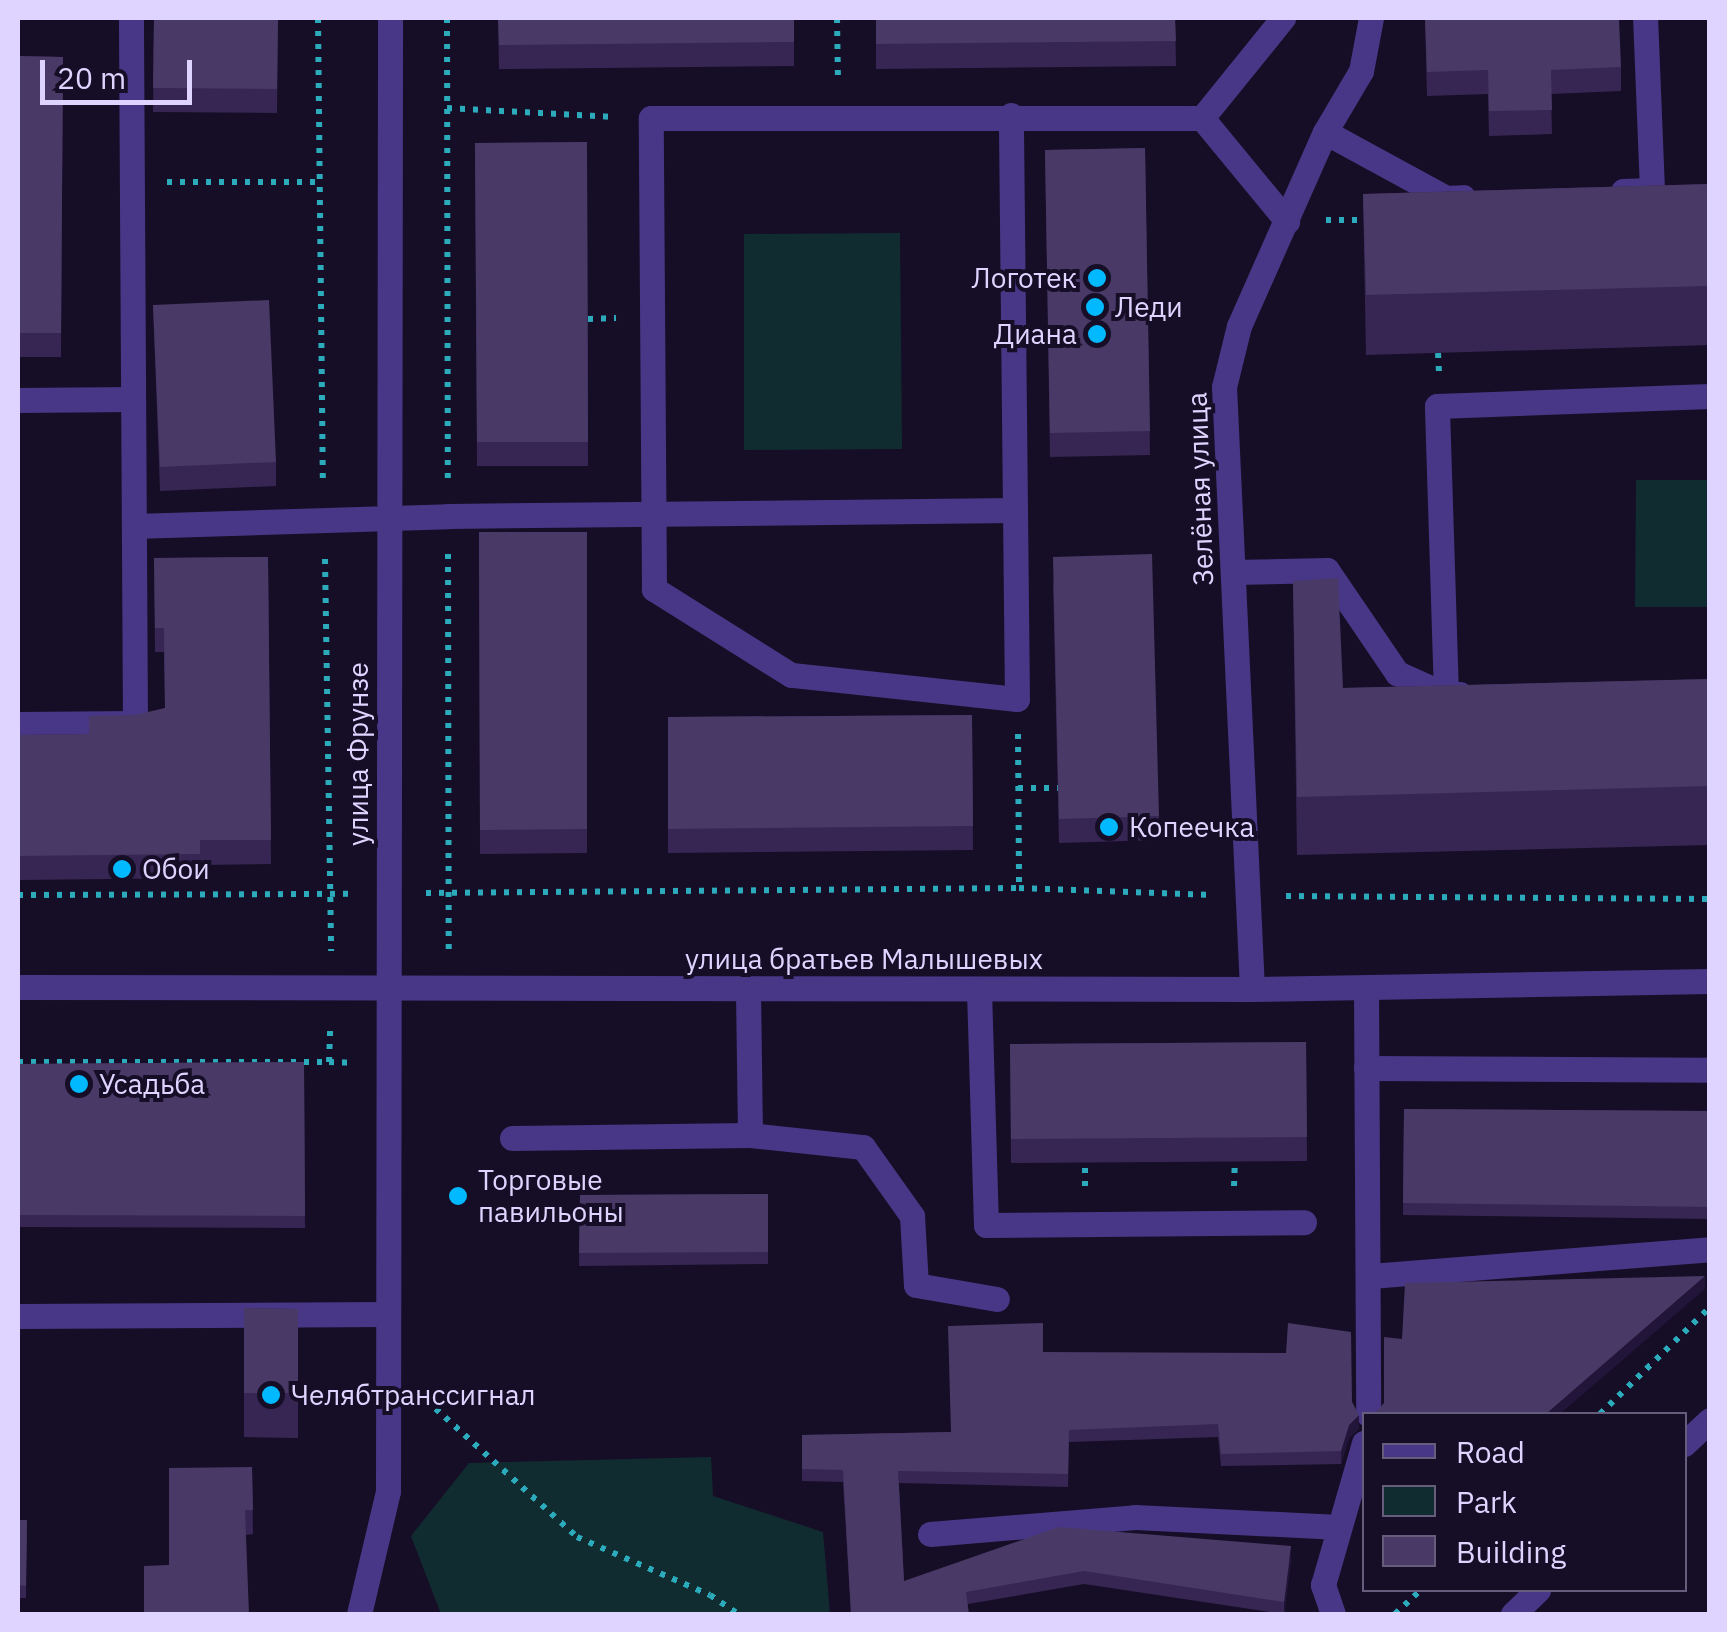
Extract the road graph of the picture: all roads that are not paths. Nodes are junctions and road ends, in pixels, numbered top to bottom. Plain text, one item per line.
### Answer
1 (131, 18) edge
2 (390, 18) edge
3 (1282, 18) edge
4 (1371, 18) edge
5 (1645, 18) edge
6 (1012, 115) junction
7 (1202, 118) junction
8 (1325, 132) junction
9 (1596, 192) edge
10 (1483, 196) edge
11 (1287, 221) junction
12 (1710, 396) edge
13 (133, 399) junction
14 (18, 400) edge
15 (1016, 510) junction
16 (655, 514) junction
17 (387, 517) junction
18 (134, 526) junction
19 (1233, 572) junction
20 (1446, 694) junction
21 (1487, 694) edge
22 (18, 724) edge
23 (1710, 981) edge
24 (389, 984) junction
25 (18, 987) edge
26 (748, 988) junction
27 (1366, 988) junction
28 (1252, 989) junction
29 (978, 990) junction
30 (1366, 1068) junction
31 (1710, 1070) edge
32 (750, 1135) junction
33 (512, 1138) dead end
34 (1304, 1222) dead end
35 (1710, 1249) edge
36 (1370, 1276) junction
37 (997, 1299) dead end
38 (388, 1314) junction
39 (18, 1316) edge
40 (1368, 1412) edge
41 (1710, 1420) edge
42 (1687, 1441) edge
43 (1362, 1450) edge
44 (1339, 1527) junction
45 (930, 1534) dead end
46 (1536, 1592) edge
47 (359, 1614) edge
48 (1333, 1614) edge
49 (1513, 1614) edge

1 - 13 street
2 - 17 street, улица Фрунзе
3 - 7 street
4 - 8 street, Зелёная улица
5 - 9 street
6 - 7 street
6 - 15 street
6 - 16 street
7 - 11 street
8 - 10 street
8 - 11 street, Зелёная улица
11 - 19 street, Зелёная улица
12 - 20 street
13 - 14 street
13 - 18 street
15 - 16 street
15 - 16 street
16 - 17 street
17 - 18 street
17 - 24 street, улица Фрунзе
18 - 22 street
19 - 20 street
19 - 28 street, Зелёная улица
20 - 21 street
23 - 27 street, улица братьев Малышевых
24 - 25 street, улица братьев Малышевых
24 - 26 street, улица братьев Малышевых
24 - 38 street, улица Фрунзе
26 - 29 street, улица братьев Малышевых
26 - 32 street
27 - 28 street, улица братьев Малышевых
27 - 30 street
28 - 29 street, улица братьев Малышевых
29 - 34 street
30 - 31 street
30 - 36 street
32 - 33 street
32 - 37 street
35 - 36 street
36 - 40 street
38 - 39 street
38 - 47 street, улица Фрунзе
41 - 42 street
43 - 44 street
44 - 45 street
44 - 48 street
46 - 49 street

